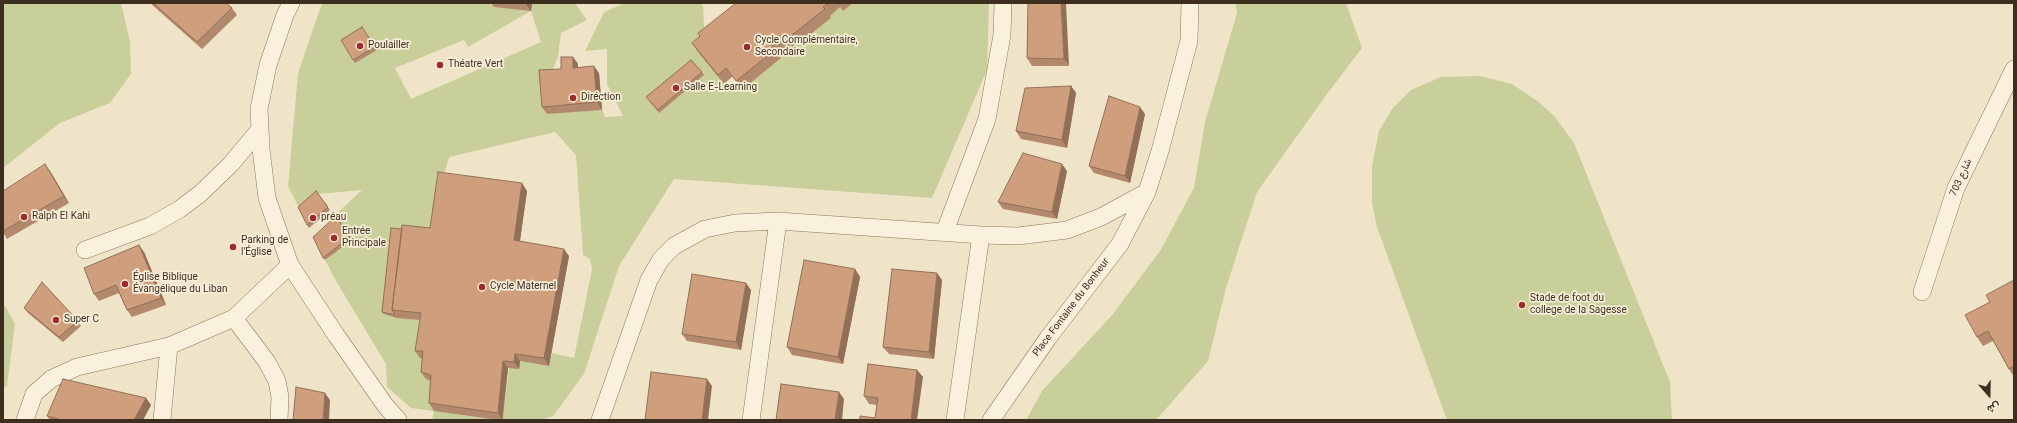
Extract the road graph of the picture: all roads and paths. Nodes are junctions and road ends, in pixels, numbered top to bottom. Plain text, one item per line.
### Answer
1 (290, 3) edge
2 (1003, 3) edge
3 (1190, 3) edge
4 (2014, 69) edge
5 (260, 129) junction
6 (1147, 192) junction
7 (778, 221) junction
8 (945, 231) junction
9 (981, 235) junction
10 (85, 250) dead end
11 (290, 265) junction
12 (1922, 292) dead end
13 (234, 318) junction
14 (169, 346) junction
15 (25, 420) edge
16 (162, 420) edge
17 (279, 420) edge
18 (398, 420) edge
19 (600, 420) edge
20 (751, 420) edge
21 (956, 420) edge
22 (991, 420) edge

1 - 5 street
2 - 8 street
3 - 6 street, Place Fontaine du Bonheur
4 - 12 street, شارع 703
5 - 10 street
5 - 11 street
6 - 9 street
6 - 22 street, Place Fontaine du Bonheur
7 - 8 street
7 - 19 street
7 - 20 street
8 - 9 street
9 - 21 street
11 - 13 street
11 - 18 street
13 - 14 street
13 - 17 street
14 - 15 street
14 - 16 street

